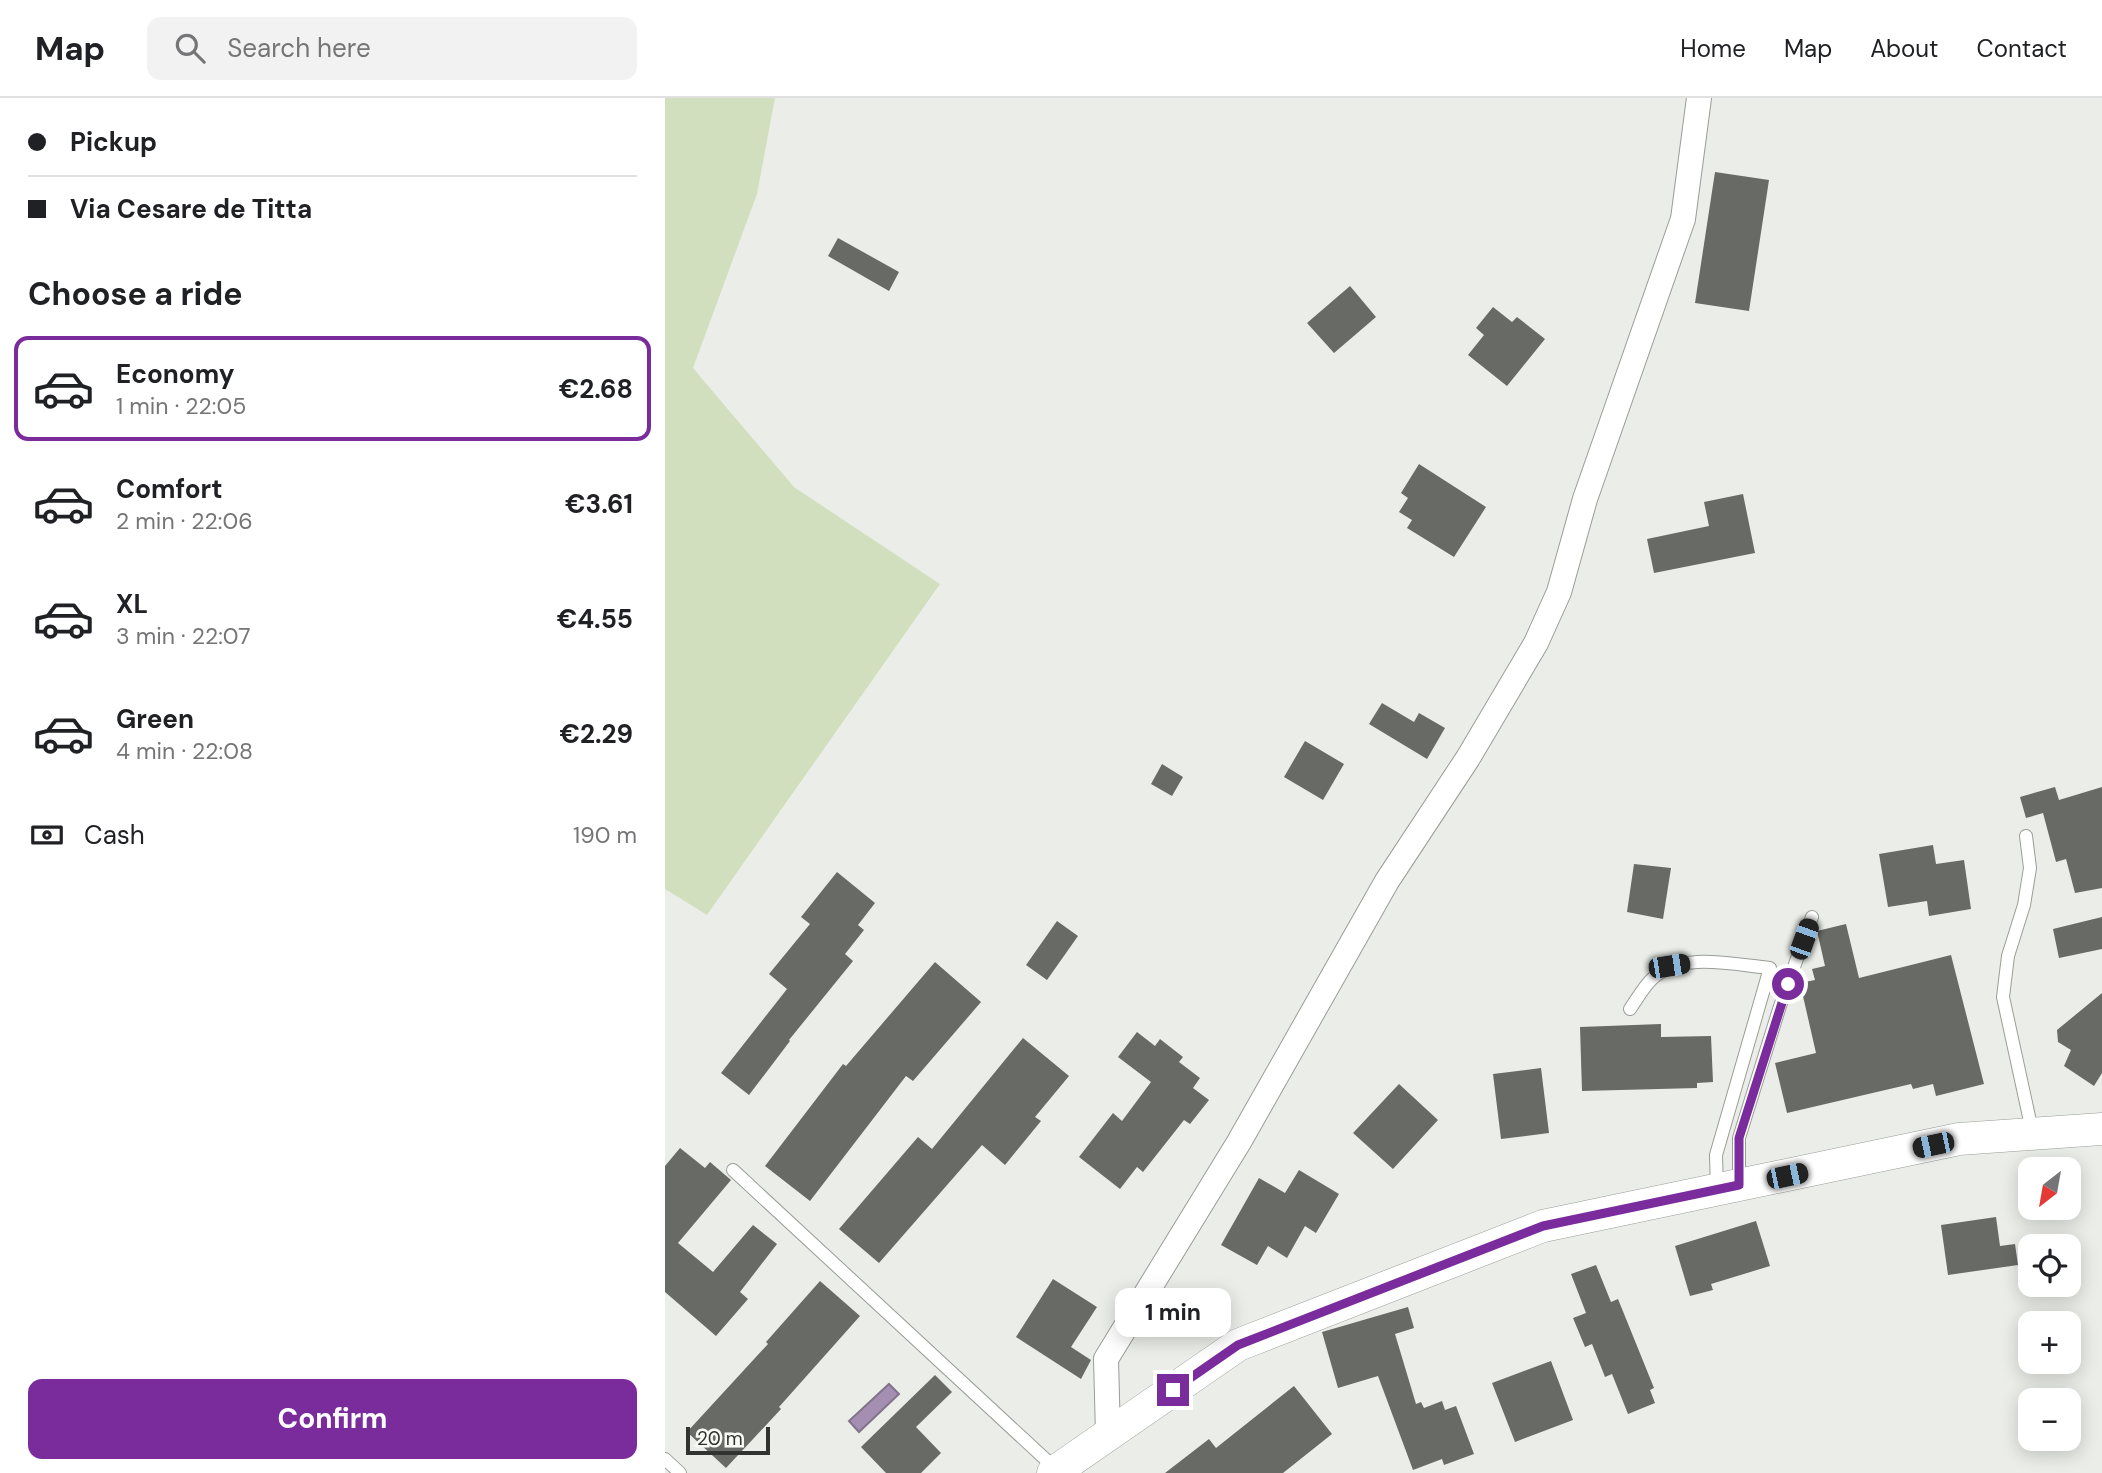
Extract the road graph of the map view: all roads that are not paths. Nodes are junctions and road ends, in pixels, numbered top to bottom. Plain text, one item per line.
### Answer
1 (1699, 98) edge
2 (2026, 836) dead end
3 (1812, 917) dead end
4 (1630, 1009) dead end
5 (2102, 1129) edge
6 (2033, 1135) junction
7 (733, 1170) dead end
8 (1728, 1188) junction
9 (1108, 1435) junction
10 (665, 1458) edge
11 (1055, 1472) edge
12 (680, 1473) edge

1 - 9 street
2 - 6 lane
3 - 8 lane
4 - 8 lane
5 - 6 street
6 - 8 street
7 - 11 lane
8 - 9 street
9 - 11 street
10 - 12 lane

